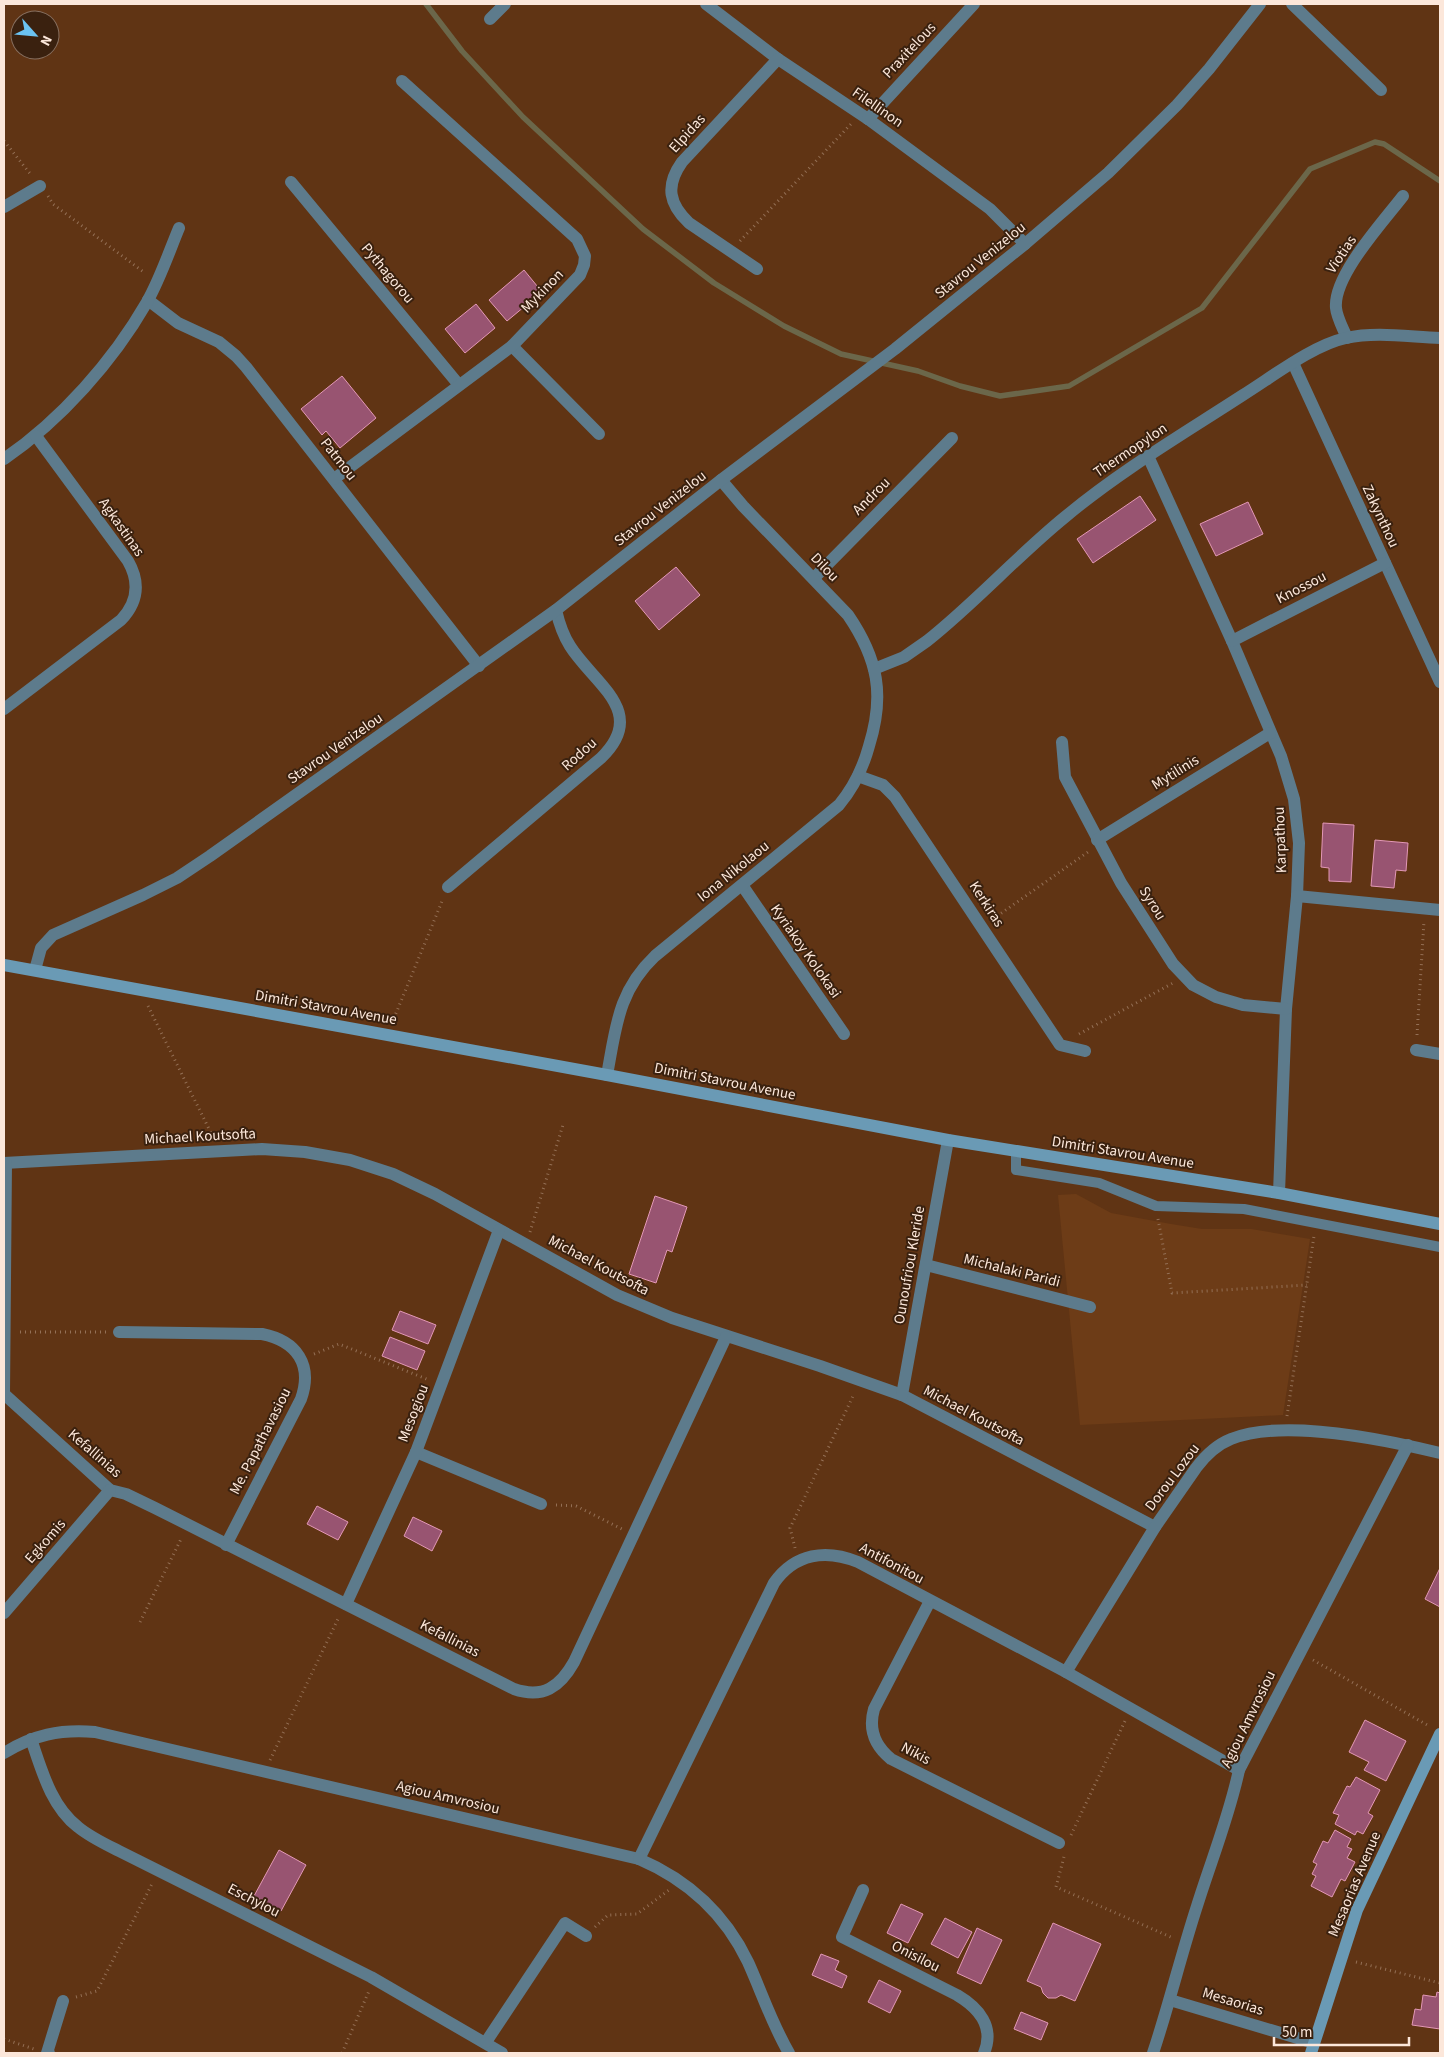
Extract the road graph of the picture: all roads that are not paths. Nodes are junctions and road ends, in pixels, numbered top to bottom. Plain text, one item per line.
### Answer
1 (505, 4) edge
2 (706, 4) edge
3 (974, 4) edge
4 (1260, 4) edge
5 (1292, 4) edge
6 (490, 19) dead end
7 (778, 59) junction
8 (402, 81) dead end
9 (1382, 90) dead end
10 (864, 116) junction
11 (291, 182) dead end
12 (40, 186) road end
13 (1403, 196) dead end
14 (4, 207) edge
15 (179, 228) dead end
16 (1025, 244) junction
17 (757, 269) dead end
18 (148, 300) junction
19 (1347, 338) junction
20 (1440, 338) edge
21 (512, 346) junction
22 (1293, 363) junction
23 (459, 385) junction
24 (599, 434) dead end
25 (36, 436) junction
26 (952, 438) dead end
27 (1148, 456) junction
28 (4, 459) edge
29 (334, 479) junction
30 (721, 480) junction
31 (1385, 563) junction
32 (814, 578) junction
33 (556, 610) junction
34 (1232, 641) junction
35 (479, 666) junction
36 (874, 669) junction
37 (1440, 682) edge
38 (878, 692) joint
39 (4, 709) edge
40 (1270, 733) junction
41 (1062, 742) dead end
42 (858, 776) junction
43 (1098, 842) junction
44 (742, 886) junction
45 (448, 887) road end
46 (1297, 896) junction
47 (1440, 910) edge
48 (4, 965) edge
49 (35, 970) junction
50 (1286, 1009) junction
51 (844, 1034) dead end
52 (1416, 1050) road end
53 (1084, 1051) dead end
54 (1440, 1054) edge
55 (607, 1075) junction
56 (948, 1140) junction
57 (1016, 1151) junction
58 (5, 1163) edge
59 (1279, 1193) junction
60 (1440, 1224) edge
61 (499, 1230) junction
62 (1440, 1247) edge
63 (926, 1265) junction
64 (1090, 1307) dead end
65 (4, 1332) edge
66 (119, 1332) road end
67 (726, 1337) junction
68 (4, 1394) edge
69 (902, 1395) junction
70 (1408, 1445) junction
71 (416, 1452) junction
72 (1440, 1453) edge
73 (110, 1490) junction
74 (541, 1504) road end
75 (1155, 1528) junction
76 (226, 1545) junction
77 (930, 1601) junction
78 (346, 1604) junction
79 (4, 1613) edge
80 (1066, 1672) junction
81 (1436, 1731) edge
82 (30, 1739) junction
83 (4, 1753) edge
84 (1239, 1770) junction
85 (1063, 1842) road end
86 (639, 1859) junction
87 (863, 1890) dead end
88 (586, 1936) road end
89 (1170, 2000) junction
90 (63, 2001) road end
91 (486, 2042) junction
92 (1313, 2048) edge
93 (48, 2053) edge
94 (502, 2053) edge
95 (789, 2053) edge
96 (984, 2053) edge
97 (1152, 2053) edge

1 - 6 street
2 - 7 street, Filellinon
3 - 10 street, Praxitelous
4 - 16 street, Stavrou Venizelou
5 - 9 street
7 - 10 street, Filellinon
7 - 17 street, Elpidas
8 - 21 street, Mykinon
10 - 16 street, Filellinon
11 - 23 street, Pythagorou
12 - 14 street
13 - 19 street, Viotias
15 - 18 street
16 - 30 street, Stavrou Venizelou
18 - 25 street
18 - 29 street, Patmou
19 - 20 street, Thermopylon
19 - 22 street, Thermopylon
21 - 23 street, Mykinon
21 - 24 street
22 - 27 street, Thermopylon
22 - 31 street, Zakynthou
23 - 29 street, Mykinon
25 - 28 street
25 - 39 street, Agkastinas
26 - 32 street, Androu
27 - 34 street, Karpathou
27 - 36 street, Thermopylon
29 - 35 street, Patmou
30 - 32 street, Dilou
30 - 33 street, Stavrou Venizelou
31 - 34 street, Knossou
31 - 37 street, Zakynthou
32 - 36 street, Dilou
33 - 35 street, Stavrou Venizelou
33 - 45 street, Rodou
34 - 40 street, Karpathou
35 - 49 street, Stavrou Venizelou
36 - 38 street, Dilou
38 - 42 street, Iona Nikolaou
40 - 43 street, Mytilinis
40 - 46 street, Karpathou
41 - 43 street, Syrou
42 - 44 street, Iona Nikolaou
42 - 53 street, Kerkiras
43 - 50 street, Syrou
44 - 51 street, Kyriakoy Kolokasi
44 - 55 street, Iona Nikolaou
46 - 47 street
46 - 50 street, Karpathou
48 - 49 main road, Dimitri Stavrou Avenue
49 - 55 main road, Dimitri Stavrou Avenue
50 - 59 street, Karpathou
52 - 54 street
55 - 56 main road, Dimitri Stavrou Avenue
56 - 57 main road, Dimitri Stavrou Avenue
56 - 63 street, Ounoufriou Kleride
57 - 59 main road, Dimitri Stavrou Avenue
57 - 62 lane
58 - 61 street, Michael Koutsofta
58 - 65 street
59 - 60 main road, Dimitri Stavrou Avenue
61 - 67 street, Michael Koutsofta
61 - 71 street, Mesogiou
63 - 64 street, Michalaki Paridi
63 - 69 street, Ounoufriou Kleride
65 - 68 street
66 - 76 street, Me. Papathavasiou
67 - 69 street, Michael Koutsofta
67 - 78 street, Kefallinias
68 - 73 street, Kefallinias
69 - 75 street, Michael Koutsofta
70 - 72 street, Dorou Lozou
70 - 75 street, Dorou Lozou
70 - 84 street, Agiou Amvrosiou
71 - 74 street
71 - 78 street, Mesogiou
73 - 76 street, Kefallinias
73 - 79 street, Egkomis
75 - 80 street, Dorou Lozou
76 - 78 street, Kefallinias
77 - 80 street, Antifonitou
77 - 85 street, Nikis
77 - 86 street, Antifonitou
80 - 84 street, Antifonitou
81 - 92 main road, Mesaorias Avenue
82 - 83 street, Agiou Amvrosiou
82 - 86 street, Agiou Amvrosiou
82 - 91 street, Eschylou
84 - 89 street, Agiou Amvrosiou
86 - 95 street, Agiou Amvrosiou
87 - 96 street, Onisilou
88 - 91 street
89 - 92 street, Mesaorias
89 - 97 street, Agiou Amvrosiou
90 - 93 street
91 - 94 street, Eschylou

